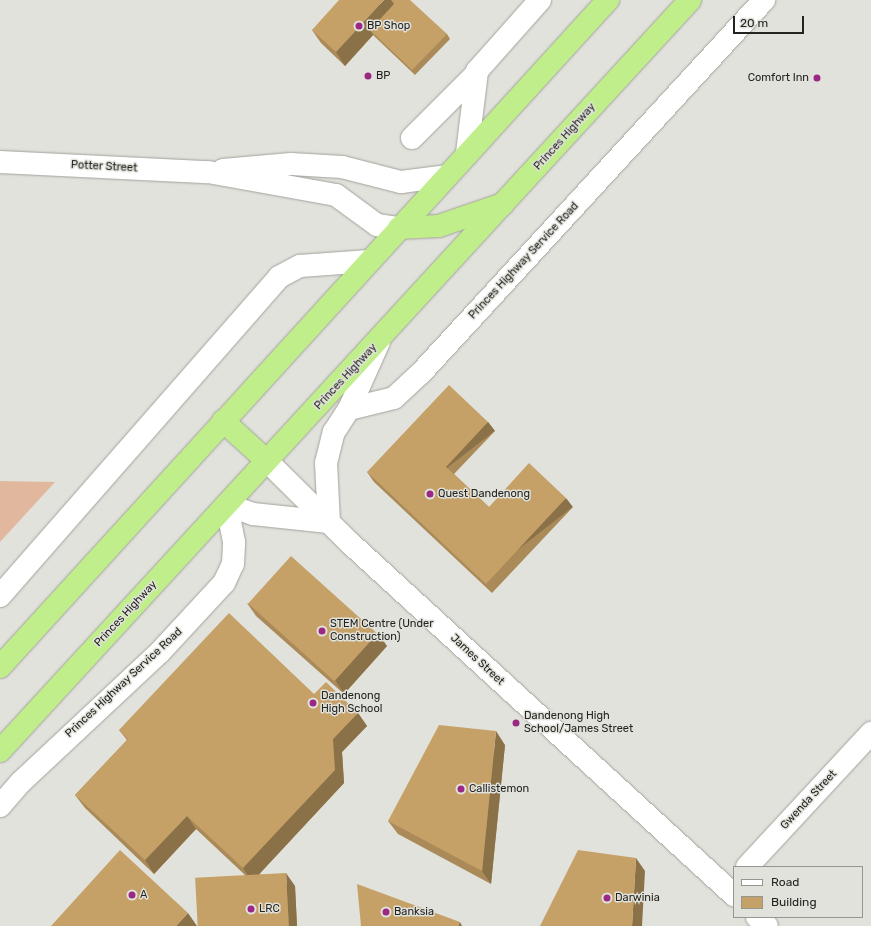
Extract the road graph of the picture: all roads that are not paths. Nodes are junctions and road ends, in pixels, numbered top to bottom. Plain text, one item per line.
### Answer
1 (540, 0) edge
2 (608, 0) edge
3 (690, 0) edge
4 (764, 0) edge
5 (476, 74) junction
6 (412, 138) dead end
7 (467, 153) junction
8 (0, 162) edge
9 (272, 174) junction
10 (447, 176) junction
11 (504, 204) junction
12 (399, 228) junction
13 (369, 261) junction
14 (379, 342) junction
15 (349, 409) junction
16 (223, 421) junction
17 (267, 461) junction
18 (227, 505) junction
19 (329, 522) junction
20 (0, 596) edge
21 (0, 667) edge
22 (871, 733) edge
23 (0, 751) edge
24 (0, 806) edge
25 (748, 866) edge
26 (732, 889) edge
27 (758, 918) edge
28 (767, 926) edge

1 - 5 street
2 - 7 highway
3 - 11 highway, Princes Highway
4 - 15 street, Princes Highway Service Road
5 - 6 street
5 - 7 street
7 - 10 highway
8 - 9 street, Potter Street
9 - 10 street, Potter Street
9 - 12 street, Potter Street
10 - 12 highway
11 - 12 highway
11 - 14 highway, Princes Highway
12 - 13 highway
13 - 16 highway
13 - 20 street
14 - 15 street
14 - 17 highway, Princes Highway
15 - 19 street
16 - 17 highway, James Street
16 - 21 highway
17 - 18 highway, Princes Highway
17 - 19 street, James Street
18 - 19 street
18 - 23 highway, Princes Highway
18 - 24 street, Princes Highway Service Road
19 - 26 street, James Street
22 - 25 street, Gwenda Street
27 - 28 street

